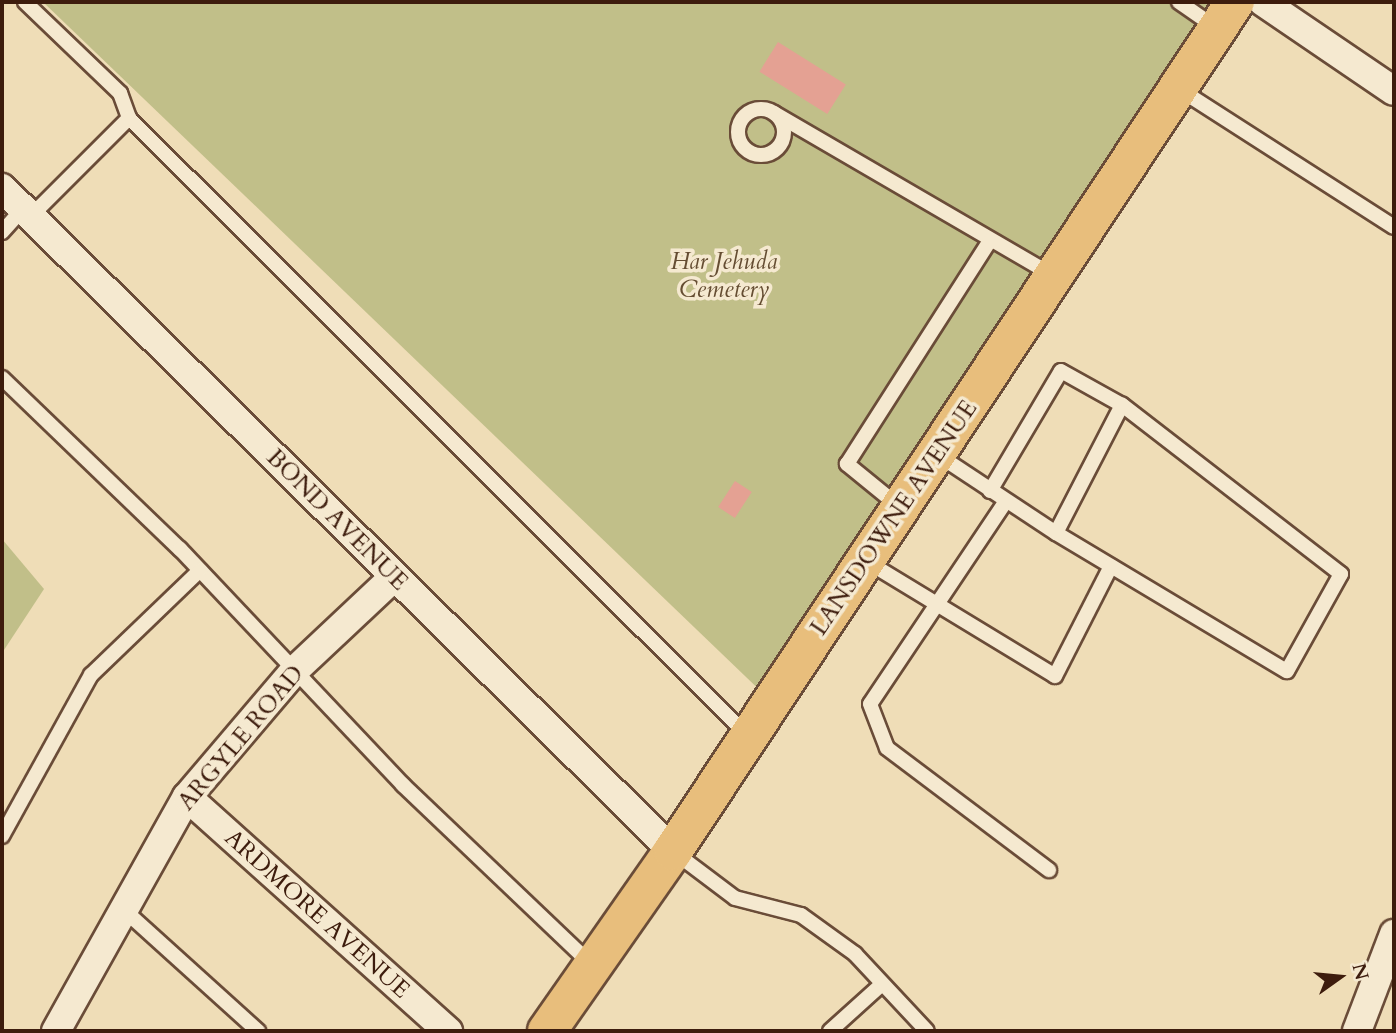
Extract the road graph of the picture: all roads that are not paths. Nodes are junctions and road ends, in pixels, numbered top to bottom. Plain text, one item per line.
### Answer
1 (25, 2) edge
2 (1179, 2) edge
3 (1263, 2) edge
4 (1226, 15) edge
5 (1178, 88) junction
6 (1394, 91) edge
7 (774, 113) dead end
8 (129, 118) junction
9 (2, 188) edge
10 (27, 213) junction
11 (1394, 227) edge
12 (2, 232) edge
13 (990, 240) junction
14 (1055, 277) junction
15 (2, 378) edge
16 (1122, 405) junction
17 (937, 454) junction
18 (990, 491) junction
19 (1006, 501) junction
20 (902, 508) junction
21 (1056, 533) junction
22 (866, 561) junction
23 (1111, 566) junction
24 (200, 570) junction
25 (394, 577) junction
26 (935, 604) junction
27 (295, 670) junction
28 (748, 736) junction
29 (187, 797) junction
30 (2, 836) edge
31 (673, 851) junction
32 (1049, 870) dead end
33 (124, 910) junction
34 (1394, 934) edge
35 (593, 966) junction
36 (882, 984) junction
37 (57, 1031) edge
38 (258, 1031) edge
39 (448, 1031) edge
40 (547, 1031) edge
41 (830, 1031) edge
42 (928, 1031) edge
43 (1357, 1031) edge

1 - 8 lane
2 - 4 lane
3 - 6 street
4 - 5 main road, LANSDOWNE AVENUE
5 - 11 lane
5 - 14 main road, LANSDOWNE AVENUE
7 - 13 lane
8 - 10 lane
8 - 28 lane
9 - 10 street, BOND AVENUE
10 - 12 lane
10 - 25 street, BOND AVENUE
13 - 14 lane
13 - 20 lane
14 - 17 main road, LANSDOWNE AVENUE
15 - 24 lane
16 - 18 lane
16 - 21 lane
16 - 23 lane
17 - 18 lane
17 - 20 main road, LANSDOWNE AVENUE
18 - 19 lane
19 - 21 lane
19 - 26 lane
20 - 22 main road, LANSDOWNE AVENUE
21 - 23 lane
22 - 26 lane
22 - 28 main road, LANSDOWNE AVENUE
23 - 26 lane
24 - 27 lane
24 - 30 lane
25 - 27 street, ARGYLE ROAD
25 - 31 street, BOND AVENUE
26 - 32 lane
27 - 29 street, ARGYLE ROAD
27 - 35 lane
28 - 31 main road, LANSDOWNE AVENUE
29 - 33 street, ARGYLE ROAD
29 - 39 street, ARDMORE AVENUE
31 - 35 main road, LANSDOWNE AVENUE
31 - 36 lane
33 - 37 street, ARGYLE ROAD
33 - 38 lane
34 - 43 street
35 - 40 main road, LANSDOWNE AVENUE
36 - 41 lane
36 - 42 lane

